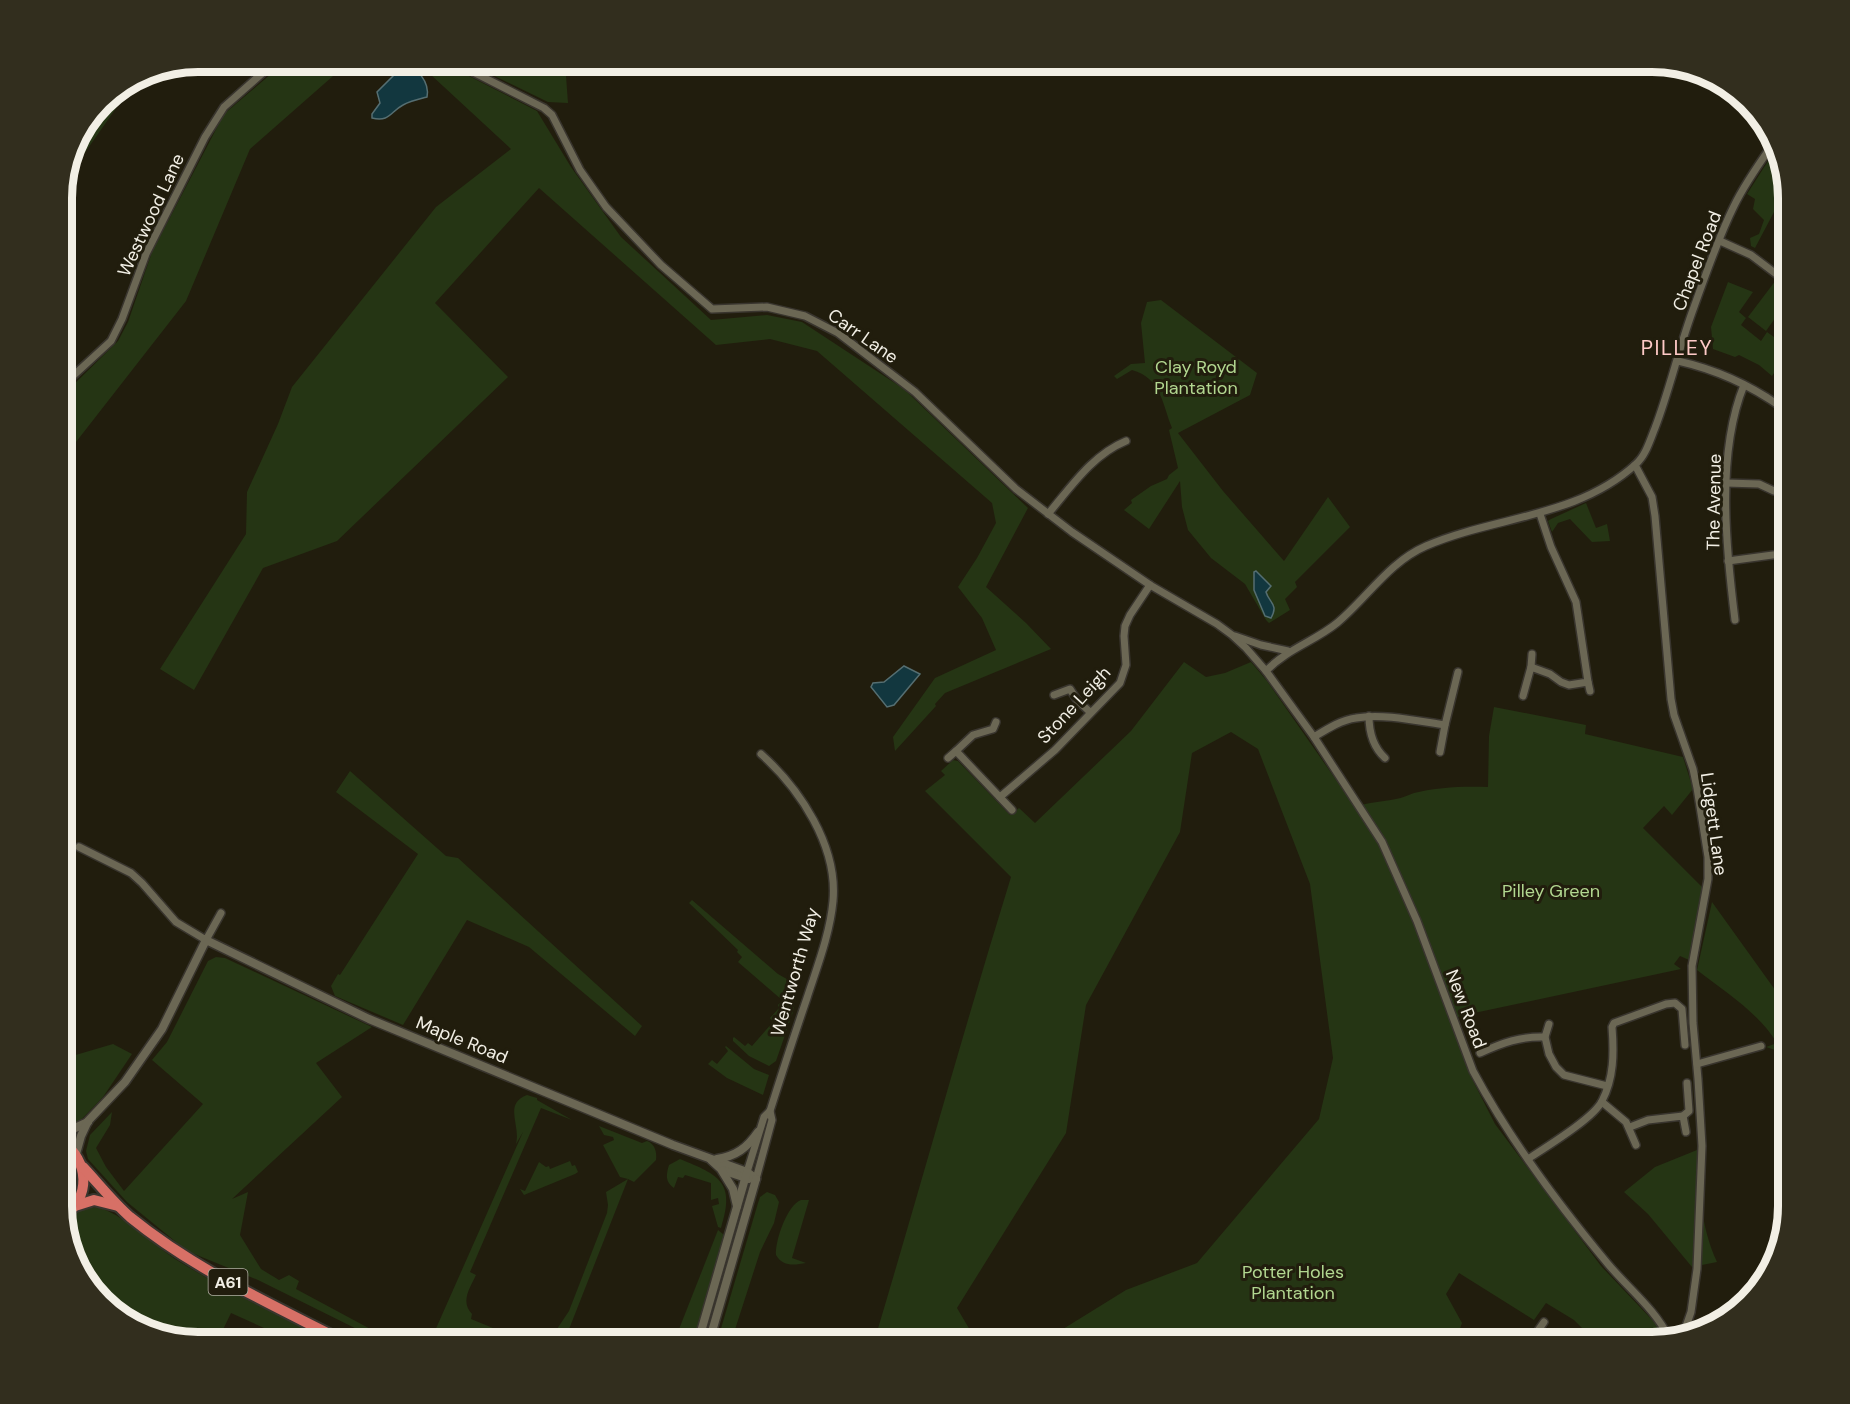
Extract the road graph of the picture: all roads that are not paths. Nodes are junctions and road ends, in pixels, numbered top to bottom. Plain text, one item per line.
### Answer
1 (264, 72) edge
2 (473, 72) edge
3 (1769, 151) edge
4 (1720, 241) junction
5 (1778, 275) edge
6 (1678, 361) junction
7 (72, 377) edge
8 (1744, 385) junction
9 (1778, 406) edge
10 (1126, 441) dead end
11 (1635, 465) junction
12 (1726, 483) junction
13 (1778, 489) edge
14 (1048, 513) junction
15 (1540, 514) junction
16 (1778, 554) edge
17 (1728, 561) junction
18 (1150, 585) junction
19 (1735, 620) dead end
20 (1232, 635) junction
21 (1288, 651) junction
22 (1532, 654) dead end
23 (1531, 667) junction
24 (1266, 670) junction
25 (1458, 672) dead end
26 (1588, 682) junction
27 (1590, 691) dead end
28 (1054, 695) dead end
29 (1523, 696) dead end
30 (1090, 712) junction
31 (1369, 716) junction
32 (996, 722) dead end
33 (1445, 725) junction
34 (1314, 737) junction
35 (956, 751) junction
36 (1440, 752) dead end
37 (761, 754) dead end
38 (948, 758) dead end
39 (1385, 758) dead end
40 (1000, 797) junction
41 (1012, 810) dead end
42 (79, 847) dead end
43 (221, 913) dead end
44 (206, 940) junction
45 (1549, 1024) dead end
46 (1545, 1037) junction
47 (1685, 1046) dead end
48 (1761, 1046) dead end
49 (1480, 1053) dead end
50 (1697, 1064) junction
51 (1687, 1083) dead end
52 (1607, 1086) junction
53 (1602, 1102) junction
54 (770, 1111) junction
55 (1683, 1116) junction
56 (88, 1122) junction
57 (1630, 1127) junction
58 (72, 1129) edge
59 (758, 1132) junction
60 (1686, 1132) dead end
61 (1636, 1144) dead end
62 (72, 1151) edge
63 (76, 1154) junction
64 (1528, 1159) junction
65 (711, 1160) junction
66 (82, 1167) junction
67 (722, 1170) junction
68 (746, 1176) junction
69 (756, 1179) junction
70 (75, 1206) junction
71 (120, 1207) junction
72 (72, 1209) edge
73 (737, 1209) junction
74 (1544, 1322) dead end
75 (1686, 1328) edge
76 (1665, 1331) edge
77 (325, 1332) edge
78 (701, 1332) edge
79 (712, 1332) edge
80 (1536, 1332) edge

1 - 7 street, Westwood Lane
2 - 14 street, Carr Lane
3 - 4 street, Chapel Road
4 - 5 street
4 - 6 street, Chapel Road
6 - 8 street
6 - 11 street, Chapel Road
8 - 9 street
8 - 12 street, The Avenue
10 - 14 street
11 - 15 street
11 - 50 street, Lidgett Lane
12 - 13 street
12 - 17 street, The Avenue
14 - 18 street, Carr Lane
15 - 21 street
15 - 26 street
16 - 17 street
17 - 19 street, The Avenue
18 - 20 street, Carr Lane
18 - 30 street, Stone Leigh
20 - 21 street, Carr Lane
20 - 24 street, Carr Lane
21 - 24 street
22 - 23 street
23 - 26 street
23 - 29 street
24 - 34 street, New Road
25 - 33 street
26 - 27 street
28 - 30 street
30 - 40 street, Stone Leigh
31 - 33 street
31 - 34 street
31 - 39 street
32 - 35 street
33 - 36 street
34 - 64 street, New Road
35 - 38 street
35 - 40 street
37 - 54 street, Wentworth Way
40 - 41 street
42 - 44 street
43 - 44 street
44 - 56 street
44 - 65 street, Maple Road
45 - 46 street
46 - 49 street
46 - 52 street
47 - 52 street
48 - 50 street
50 - 75 street, Lidgett Lane
51 - 55 street
52 - 53 street
53 - 57 street
53 - 64 street
54 - 59 street, Wentworth Way
54 - 69 street, Wentworth Way
55 - 57 street
55 - 60 street
56 - 58 street
56 - 63 street
57 - 61 street
59 - 65 street
59 - 68 street, Wentworth Way
62 - 63 highway
63 - 66 highway
64 - 76 street, New Road
65 - 67 street, Maple Road
65 - 68 street, Maple Road
66 - 70 highway
66 - 71 highway, A61
67 - 68 street, Maple Road
67 - 73 street
68 - 69 street, Maple Road
68 - 73 street, Wentworth Way
69 - 79 street, Wentworth Way
70 - 71 highway, A61
70 - 72 highway
71 - 77 highway, A61
73 - 78 street, Wentworth Way
74 - 80 street

